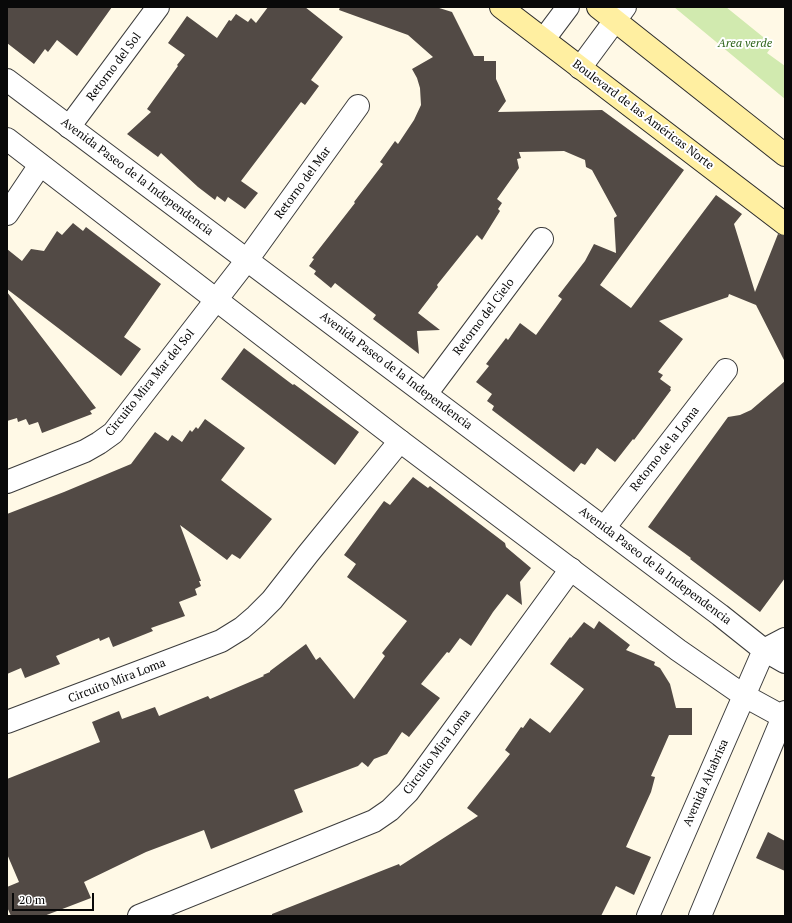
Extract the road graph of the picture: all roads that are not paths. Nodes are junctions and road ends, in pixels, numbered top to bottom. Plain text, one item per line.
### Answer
1 (158, 7) edge
2 (501, 7) edge
3 (568, 7) edge
4 (598, 7) edge
5 (620, 14) edge
6 (544, 39) junction
7 (580, 68) junction
8 (7, 80) edge
9 (358, 106) dead end
10 (70, 126) junction
11 (7, 139) edge
12 (785, 155) edge
13 (40, 165) junction
14 (7, 214) edge
15 (785, 224) edge
16 (542, 239) dead end
17 (248, 260) junction
18 (217, 299) junction
19 (726, 370) dead end
20 (426, 394) junction
21 (400, 441) junction
22 (7, 482) edge
23 (604, 528) junction
24 (571, 569) junction
25 (785, 640) edge
26 (764, 650) junction
27 (785, 662) edge
28 (743, 695) junction
29 (784, 716) edge
30 (7, 722) edge
31 (139, 916) edge
32 (648, 916) edge
33 (700, 916) edge

1 - 10 street, Retorno del Sol
2 - 6 main road, Boulevard de las Américas Norte
3 - 6 street
4 - 5 main road
5 - 7 street
5 - 12 main road
6 - 7 main road, Boulevard de las Américas Norte
7 - 15 main road, Boulevard de las Américas Norte
8 - 10 street, Avenida Paseo de la Independencia
9 - 17 street, Retorno del Mar
10 - 17 street, Avenida Paseo de la Independencia
11 - 13 street
13 - 14 street
13 - 18 street
16 - 20 street, Retorno del Cielo
17 - 18 street, Retorno del Mar
17 - 20 street, Avenida Paseo de la Independencia
18 - 21 street
18 - 22 street, Circuito Mira Mar del Sol
19 - 23 street, Retorno de la Loma
20 - 23 street, Avenida Paseo de la Independencia
21 - 24 street
21 - 30 street, Circuito Mira Loma
23 - 26 street, Avenida Paseo de la Independencia
24 - 28 street
24 - 31 street, Circuito Mira Loma
25 - 26 street
26 - 27 street, Avenida Paseo de la Independencia
26 - 28 street, Avenida Altabrisa
28 - 29 street
28 - 32 street, Avenida Altabrisa
29 - 33 street

